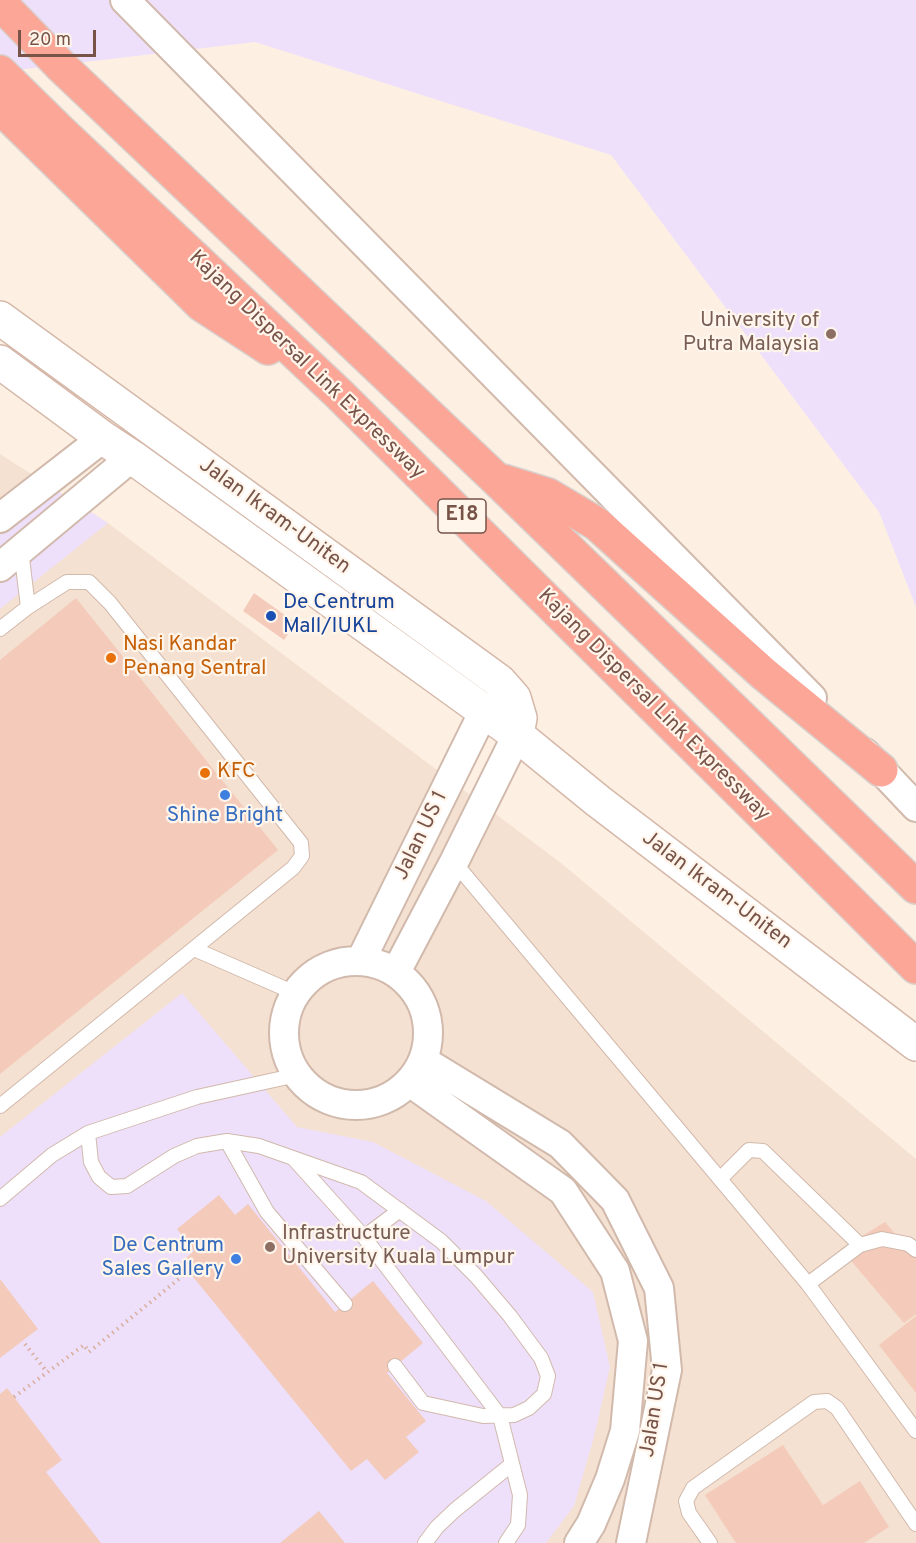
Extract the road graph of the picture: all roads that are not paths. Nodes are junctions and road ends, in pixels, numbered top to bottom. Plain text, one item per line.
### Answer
1 (125, 0) edge
2 (0, 3) edge
3 (0, 72) edge
4 (0, 107) edge
5 (0, 318) edge
6 (0, 362) edge
7 (65, 366) junction
8 (340, 395) junction
9 (103, 438) junction
10 (132, 457) junction
11 (496, 479) junction
12 (0, 518) edge
13 (10, 559) edge
14 (28, 607) junction
15 (0, 629) edge
16 (484, 711) junction
17 (517, 735) junction
18 (881, 770) junction
19 (916, 807) edge
20 (454, 862) junction
21 (916, 887) edge
22 (194, 949) junction
23 (361, 960) junction
24 (916, 967) edge
25 (396, 972) junction
26 (295, 993) junction
27 (916, 1044) edge
28 (417, 1072) junction
29 (297, 1076) junction
30 (0, 1106) edge
31 (88, 1133) junction
32 (227, 1141) junction
33 (292, 1156) junction
34 (720, 1179) junction
35 (0, 1199) edge
36 (400, 1210) junction
37 (364, 1237) junction
38 (860, 1245) junction
39 (916, 1250) edge
40 (808, 1284) junction
41 (345, 1304) dead end
42 (395, 1366) dead end
43 (500, 1416) junction
44 (916, 1431) edge
45 (739, 1455) junction
46 (512, 1464) junction
47 (747, 1468) dead end
48 (916, 1524) edge
49 (425, 1543) edge
50 (506, 1543) edge
51 (579, 1543) edge
52 (631, 1543) edge
53 (710, 1543) edge

1 - 18 street
2 - 11 highway, E18
3 - 8 highway, Kajang Dispersal Link Expressway / E18
4 - 8 highway
5 - 7 main road, Jalan Ikram-Uniten
6 - 9 main road, Jalan Ikram-Uniten
7 - 10 main road
7 - 17 main road, Jalan Ikram-Uniten
8 - 24 highway, Kajang Dispersal Link Expressway / E18
9 - 10 main road, Jalan Ikram-Uniten
9 - 12 street
10 - 13 street
10 - 16 main road, Jalan Ikram-Uniten
11 - 18 highway
11 - 21 highway, E18
13 - 14 lane
14 - 15 lane
14 - 22 lane
16 - 17 main road, Jalan Ikram-Uniten
16 - 23 street, Jalan US 1
17 - 20 street, Jalan US 1
17 - 27 main road, Jalan Ikram-Uniten
18 - 19 street
20 - 25 street, Jalan US 1
20 - 34 lane
22 - 26 lane
22 - 30 lane
23 - 25 street
23 - 26 street
25 - 28 street
26 - 29 street
28 - 29 street
28 - 51 street, Jalan US 1
28 - 52 street, Jalan US 1
29 - 31 lane
31 - 32 lane
31 - 35 lane
32 - 33 lane
32 - 41 lane
33 - 36 lane
33 - 37 lane
34 - 38 lane
34 - 40 lane
36 - 37 lane
36 - 43 lane
37 - 43 lane
38 - 39 lane
38 - 40 lane
40 - 44 lane
42 - 43 lane
43 - 46 lane
45 - 47 lane
45 - 48 lane
45 - 53 lane
46 - 49 lane
46 - 50 lane

